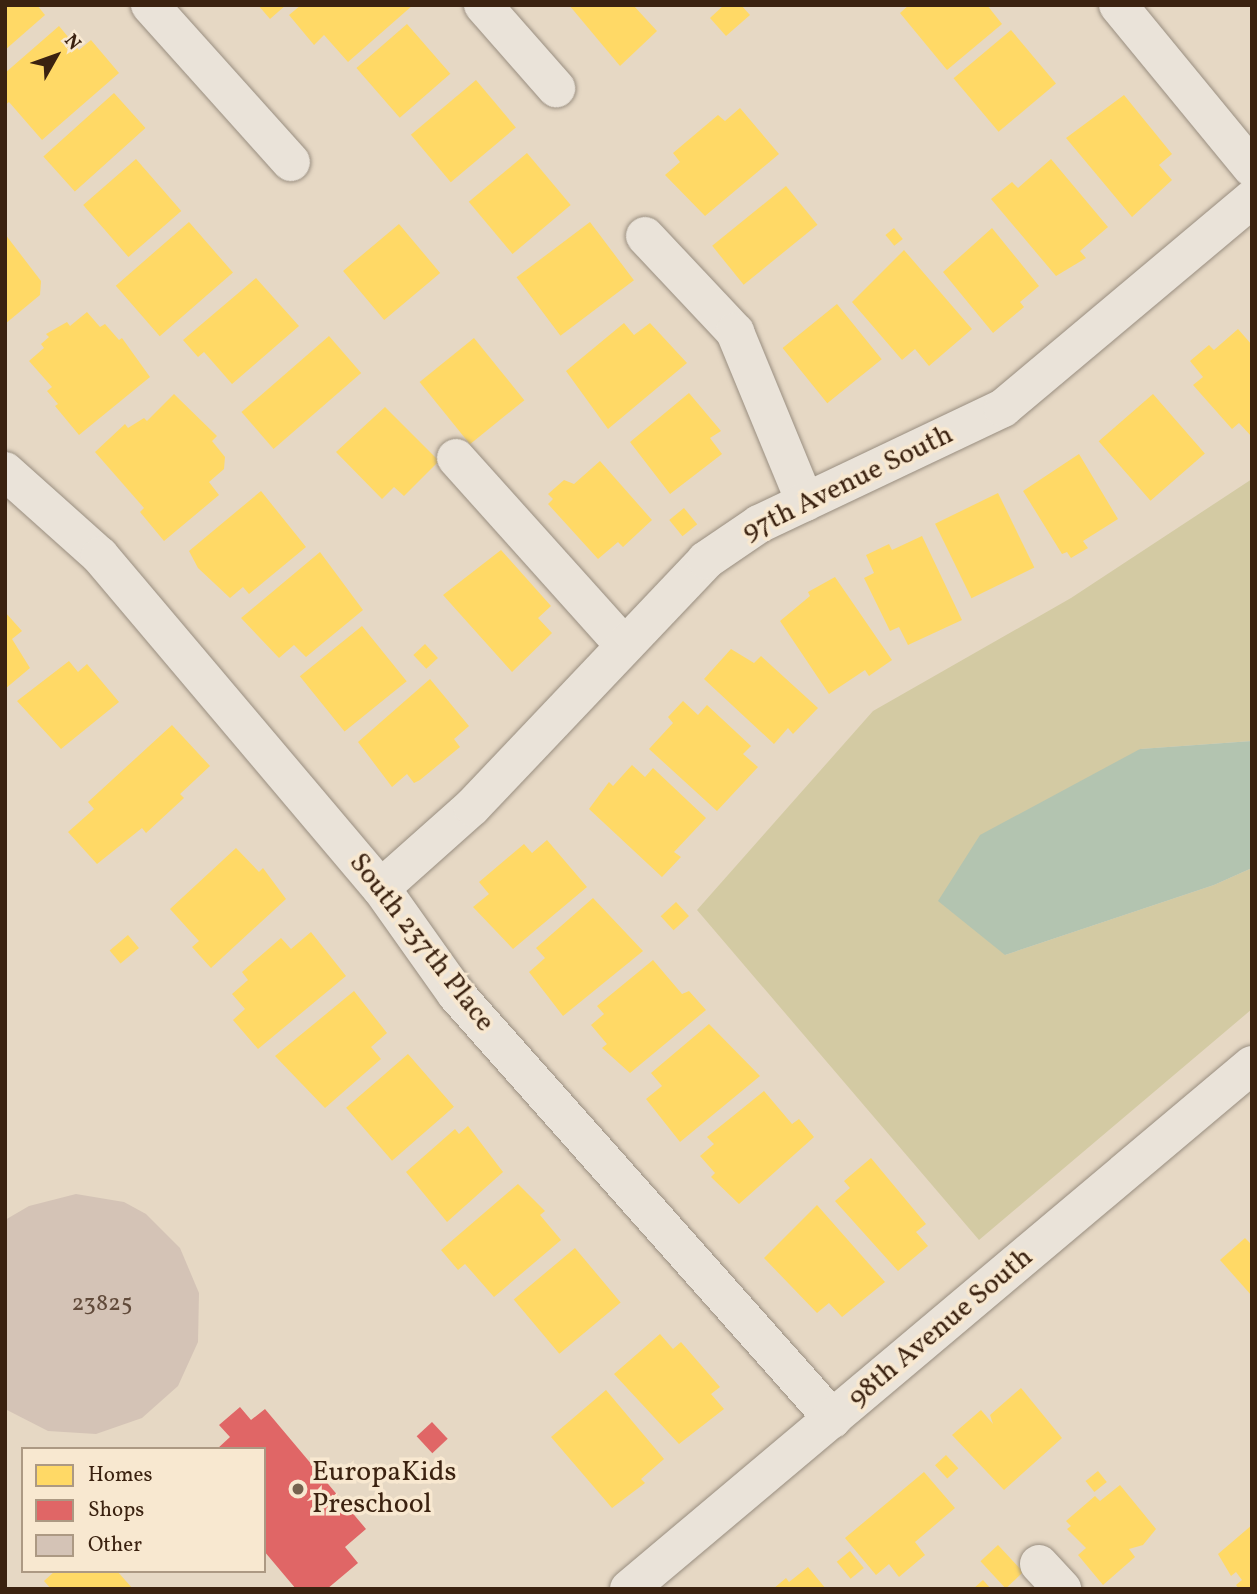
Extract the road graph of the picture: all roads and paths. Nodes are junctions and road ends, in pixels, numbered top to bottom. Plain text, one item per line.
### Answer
1 (150, 5) edge
2 (483, 5) edge
3 (1118, 5) edge
4 (556, 88) dead end
5 (291, 162) dead end
6 (1252, 168) edge
7 (1252, 199) edge
8 (645, 236) dead end
9 (456, 458) dead end
10 (5, 471) edge
11 (805, 502) junction
12 (624, 645) junction
13 (381, 888) junction
14 (1252, 1065) edge
15 (833, 1419) junction
16 (629, 1589) edge

1 - 5 street
2 - 4 street
3 - 6 street
7 - 11 street, 97th Avenue South
8 - 11 street
9 - 12 street
10 - 13 street, South 237th Place
11 - 12 street, 97th Avenue South
12 - 13 street, 97th Avenue South
13 - 15 street, South 237th Place
14 - 15 street, 98th Avenue South
15 - 16 street, 98th Avenue South

